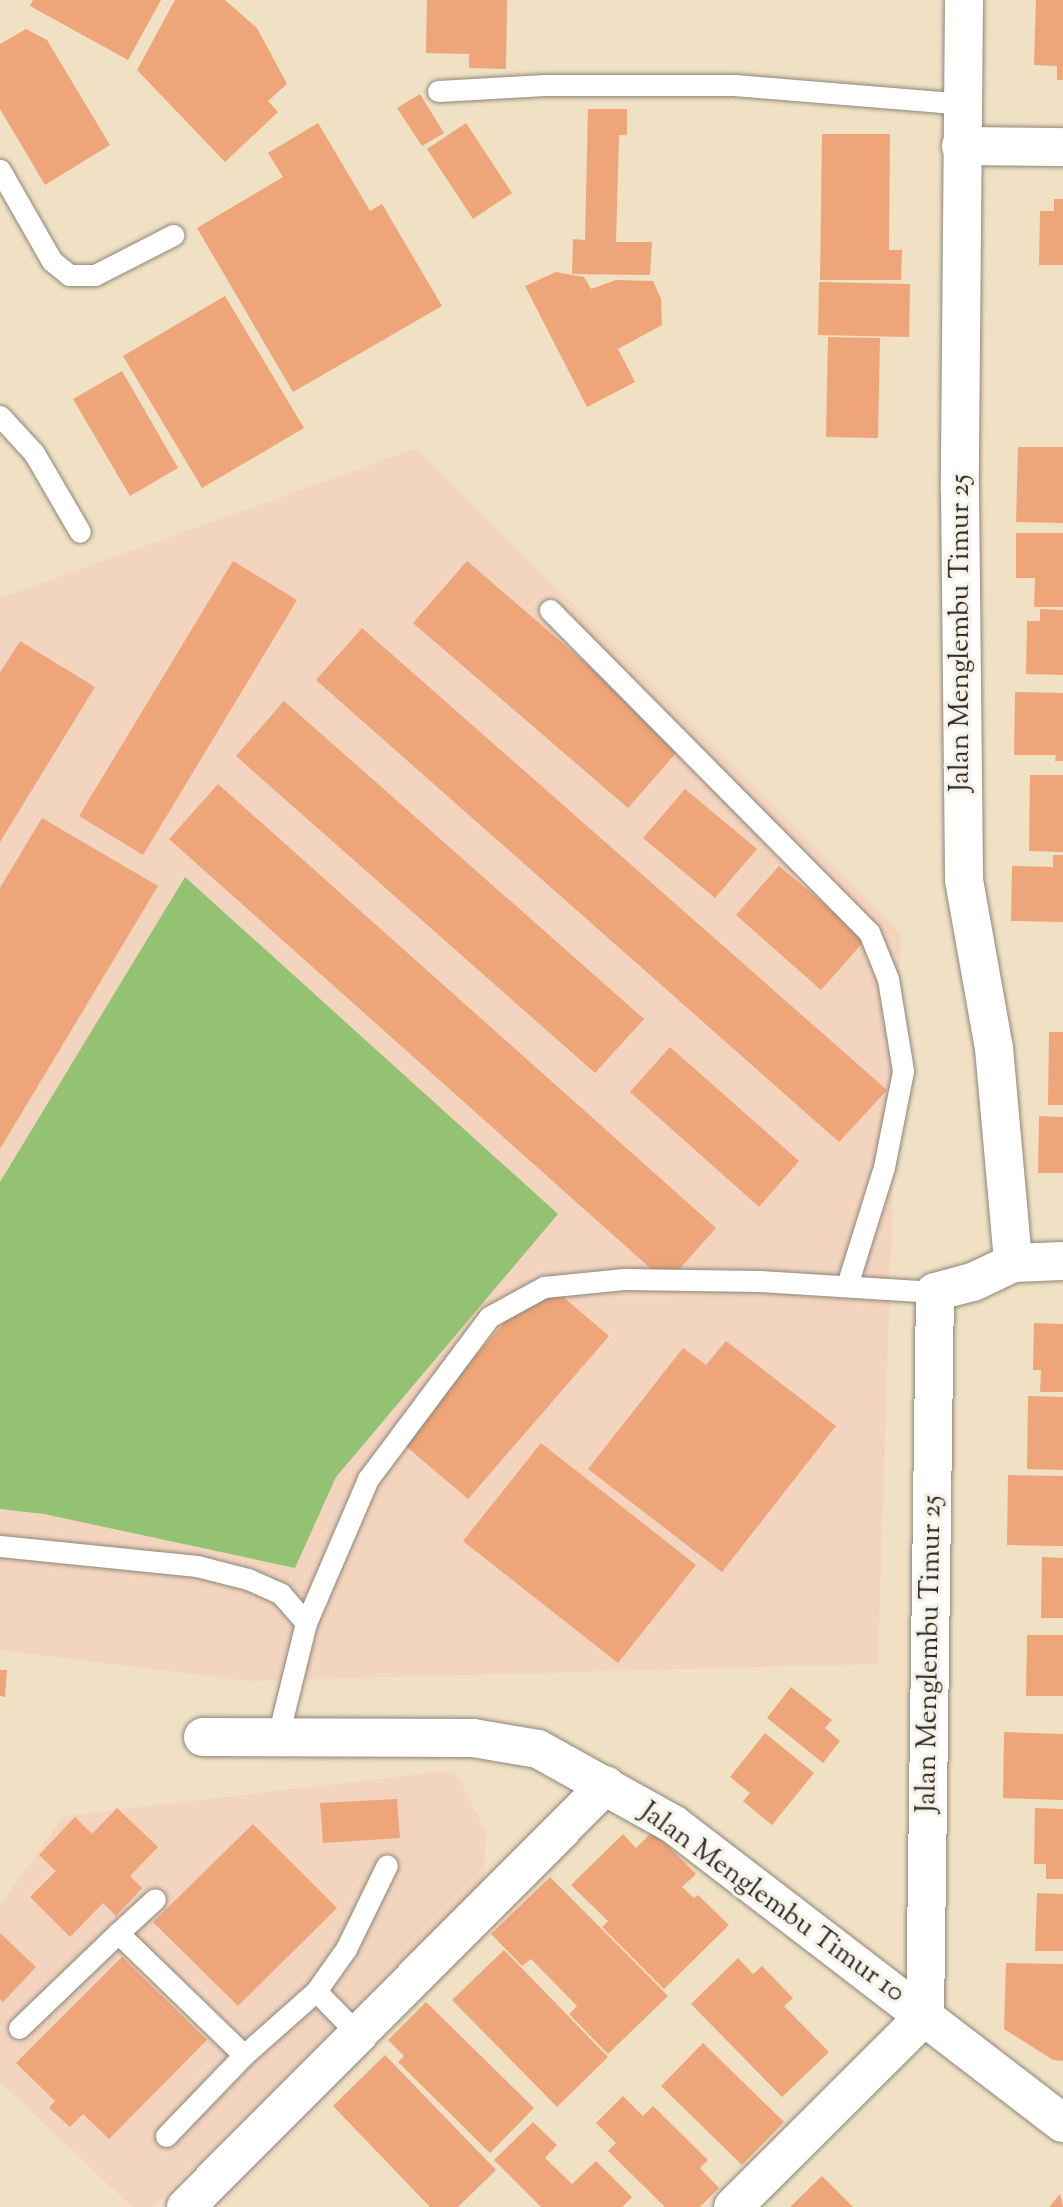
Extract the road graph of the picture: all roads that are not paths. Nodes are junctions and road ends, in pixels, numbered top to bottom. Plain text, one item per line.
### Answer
1 (964, 0) edge
2 (438, 91) dead end
3 (962, 104) junction
4 (961, 145) junction
5 (1063, 147) edge
6 (0, 170) edge
7 (173, 235) dead end
8 (0, 416) edge
9 (79, 532) dead end
10 (550, 610) dead end
11 (1063, 1261) edge
12 (1013, 1263) junction
13 (847, 1285) junction
14 (935, 1292) junction
15 (0, 1546) edge
16 (306, 1623) junction
17 (204, 1737) dead end
18 (276, 1740) junction
19 (606, 1785) junction
20 (387, 1865) dead end
21 (155, 1899) dead end
22 (118, 1933) junction
23 (316, 1991) junction
24 (925, 2016) junction
25 (19, 2028) dead end
26 (358, 2034) junction
27 (244, 2055) junction
28 (1063, 2123) edge
29 (166, 2136) dead end
30 (186, 2207) edge
31 (733, 2207) edge

1 - 3 street, Jalan Menglembu Timur 25
2 - 3 lane
3 - 4 street, Jalan Menglembu Timur 25
4 - 5 street
4 - 12 street, Jalan Menglembu Timur 25
6 - 7 lane
8 - 9 lane
10 - 13 lane
11 - 12 street
12 - 14 street
13 - 14 lane
13 - 16 lane
14 - 24 street, Jalan Menglembu Timur 25
15 - 16 lane
16 - 18 lane
17 - 18 street, Jalan Menglembu Timur 10
18 - 19 street, Jalan Menglembu Timur 10
19 - 24 street, Jalan Menglembu Timur 10
19 - 26 street
20 - 23 lane
21 - 22 lane
22 - 25 lane
22 - 27 lane
23 - 26 lane
23 - 27 lane
24 - 28 street, Jalan Menglembu Timur 10
24 - 31 street
26 - 30 street
27 - 29 lane

